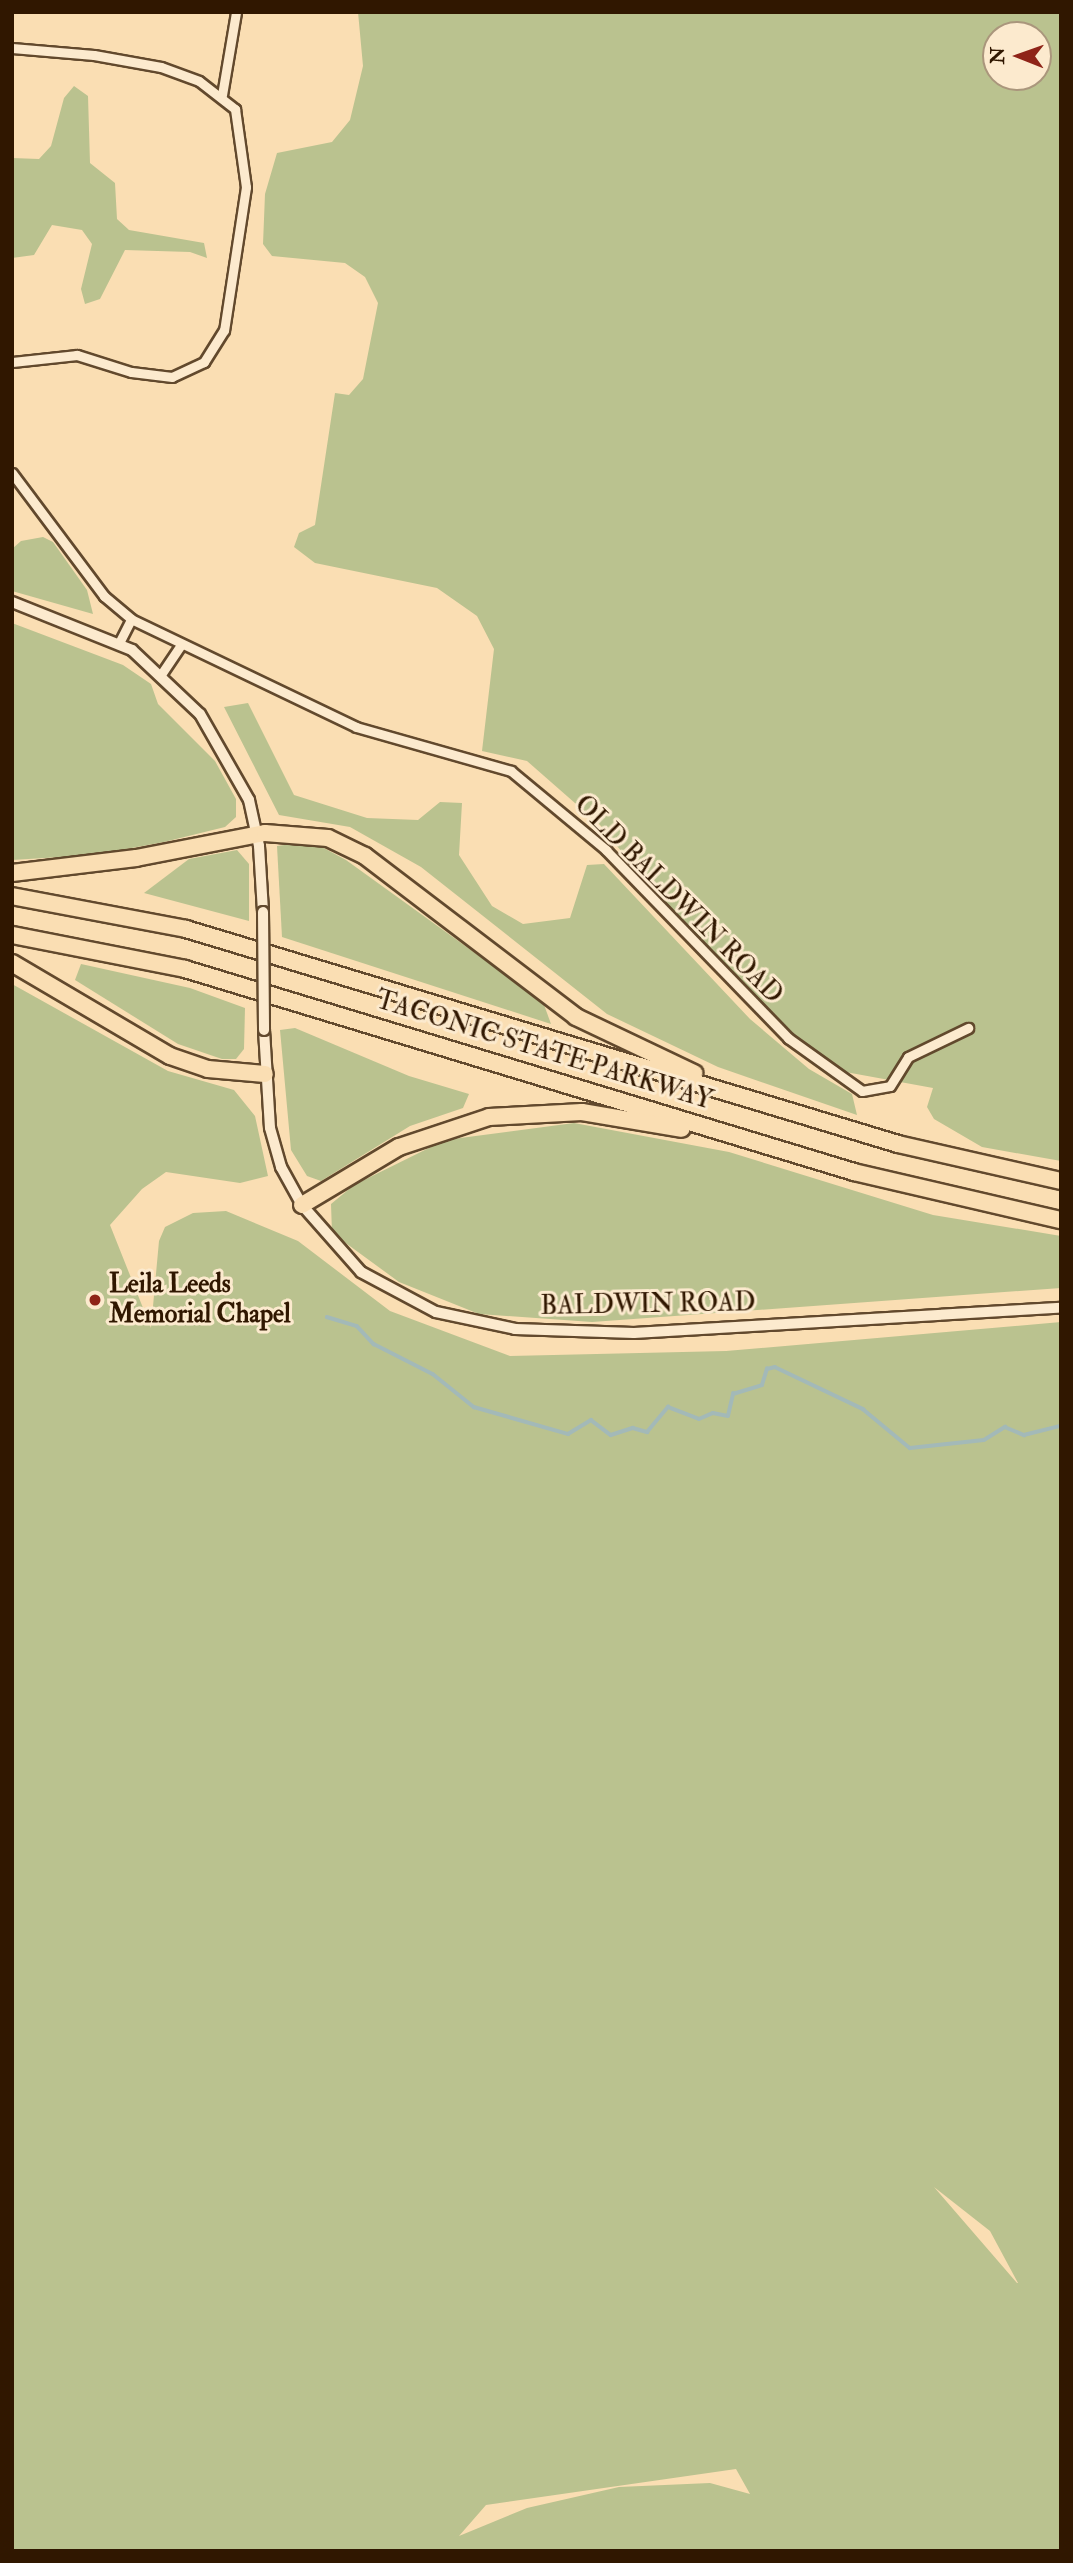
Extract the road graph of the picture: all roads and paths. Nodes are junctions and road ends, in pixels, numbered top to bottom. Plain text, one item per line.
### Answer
1 (236, 12) edge
2 (12, 48) edge
3 (222, 95) junction
4 (12, 362) edge
5 (12, 473) edge
6 (12, 603) edge
7 (131, 619) junction
8 (119, 643) junction
9 (181, 645) junction
10 (162, 673) junction
11 (257, 834) junction
12 (12, 873) edge
13 (12, 896) edge
14 (12, 935) edge
15 (12, 964) edge
16 (968, 1028) dead end
17 (265, 1074) junction
18 (779, 1108) junction
19 (775, 1148) junction
20 (1061, 1181) edge
21 (302, 1205) junction
22 (1061, 1220) edge
23 (1061, 1308) edge

1 - 3 street
2 - 3 street
3 - 4 street
5 - 7 street
6 - 8 street, BALDWIN ROAD
7 - 8 street
7 - 9 street, OLD BALDWIN ROAD
8 - 10 street, BALDWIN ROAD
9 - 10 street
9 - 16 street, OLD BALDWIN ROAD
10 - 11 street, BALDWIN ROAD
11 - 12 highway
11 - 17 street, BALDWIN ROAD, bridge
11 - 18 highway
13 - 18 highway, TACONIC STATE PARKWAY
14 - 19 highway, TACONIC STATE PARKWAY
15 - 17 highway
17 - 21 street, BALDWIN ROAD
18 - 20 highway, TACONIC STATE PARKWAY
19 - 21 highway
19 - 22 highway, TACONIC STATE PARKWAY
21 - 23 street, BALDWIN ROAD

